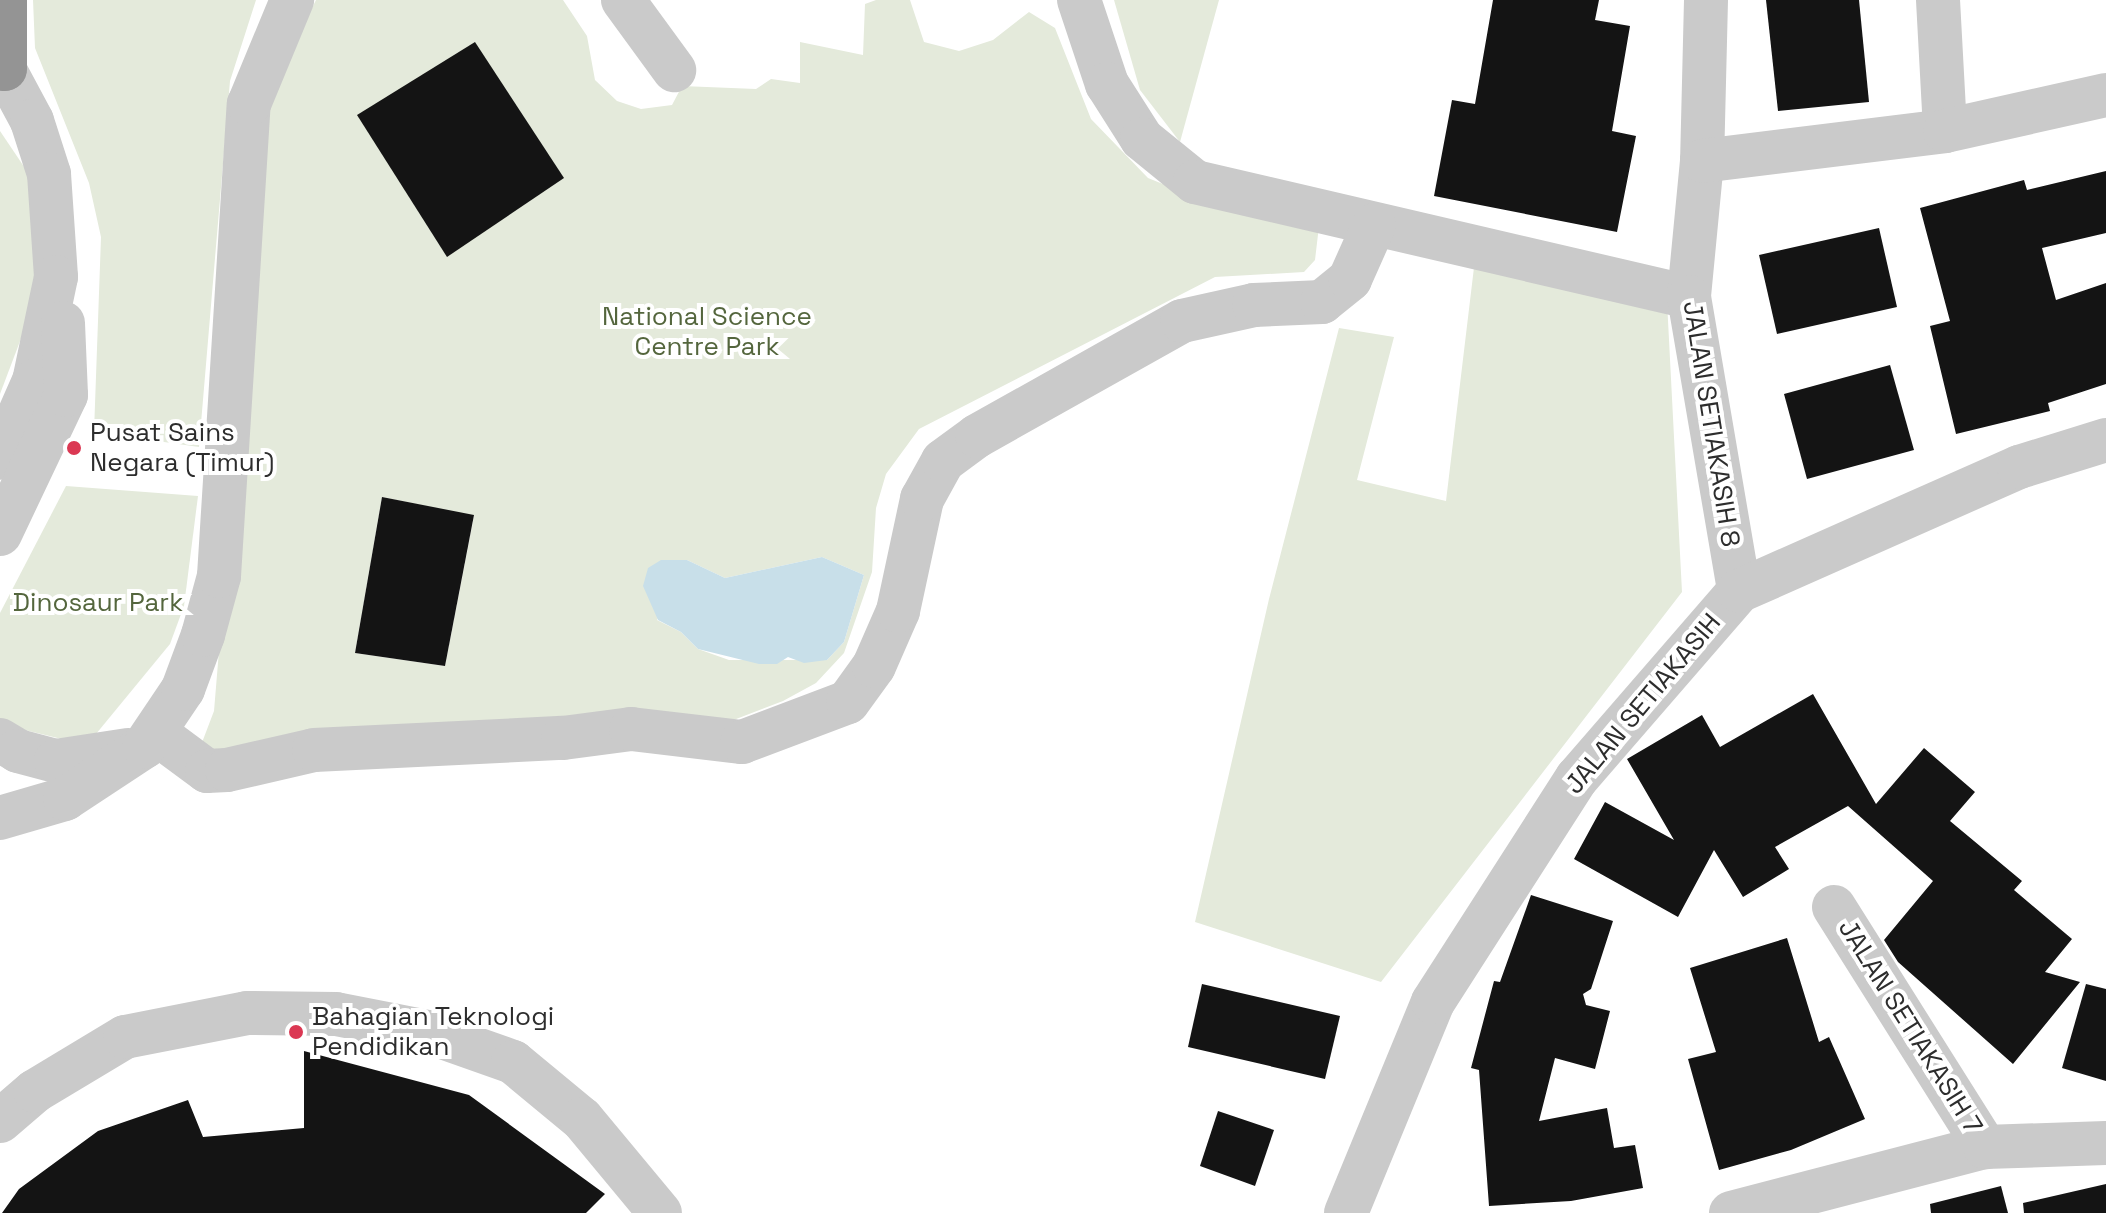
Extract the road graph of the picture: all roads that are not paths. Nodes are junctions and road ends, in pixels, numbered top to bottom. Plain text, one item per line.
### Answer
1 (5, 0) edge
2 (292, 0) edge
3 (623, 0) edge
4 (1079, 0) edge
5 (1706, 0) edge
6 (1938, 0) edge
7 (2, 66) edge
8 (674, 70) dead end
9 (2106, 95) edge
10 (1945, 131) junction
11 (1702, 161) junction
12 (1388, 228) junction
13 (56, 277) junction
14 (1689, 297) junction
15 (2106, 440) edge
16 (0, 458) edge
17 (0, 534) edge
18 (1739, 591) junction
19 (0, 740) edge
20 (151, 740) junction
21 (0, 818) edge
22 (0, 844) edge
23 (1834, 907) dead end
24 (0, 1121) edge
25 (2106, 1143) edge
26 (1985, 1147) junction
27 (660, 1213) edge
28 (1346, 1213) edge
29 (1731, 1213) edge

1 - 7 highway
2 - 20 street
3 - 8 street
4 - 12 street
5 - 11 street, JALAN SETIAKASIH 8
6 - 10 street
7 - 13 street
9 - 10 street
10 - 11 street
11 - 14 street, JALAN SETIAKASIH 8
12 - 14 street
12 - 20 street
13 - 16 street
13 - 17 street
14 - 18 street, JALAN SETIAKASIH 8
15 - 18 street, JALAN SETIAKASIH
18 - 28 street, JALAN SETIAKASIH
19 - 20 street
20 - 21 street
20 - 22 street
23 - 26 street, JALAN SETIAKASIH 7
24 - 27 street
25 - 26 street, JALAN SETIAKASIH 7
26 - 29 street, JALAN SETIAKASIH 7

